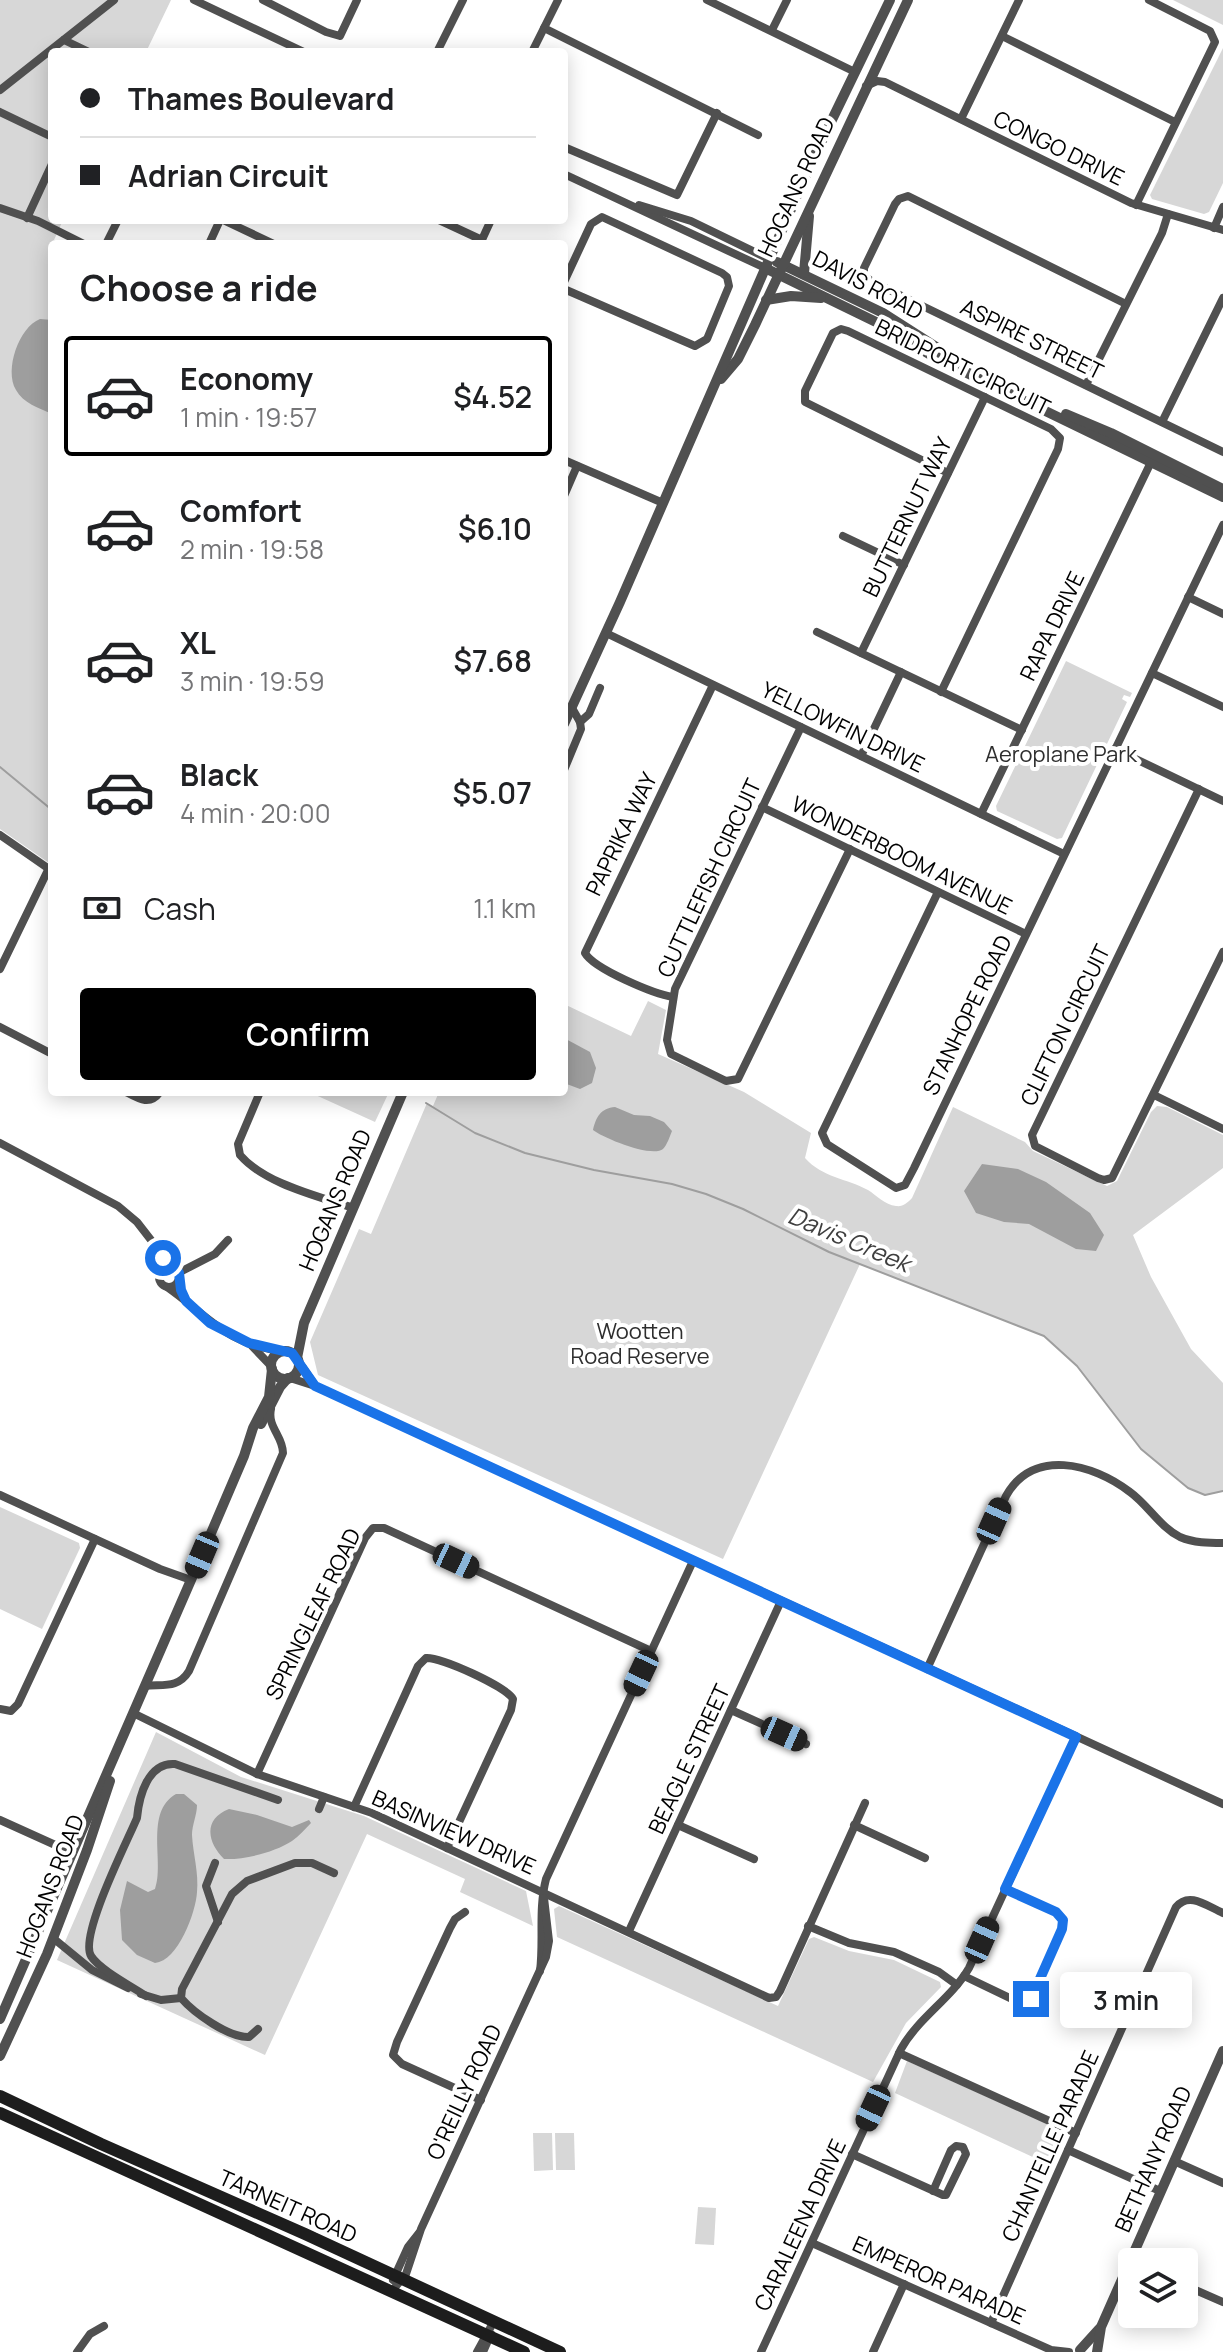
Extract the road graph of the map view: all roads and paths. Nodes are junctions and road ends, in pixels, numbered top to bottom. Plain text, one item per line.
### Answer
1 (114, 0) edge
2 (194, 0) edge
3 (263, 0) edge
4 (357, 0) edge
5 (463, 0) edge
6 (558, 0) edge
7 (707, 0) edge
8 (787, 0) edge
9 (890, 0) edge
10 (908, 0) edge
11 (1019, 0) edge
12 (1149, 0) edge
13 (544, 28) junction
14 (772, 30) junction
15 (1002, 36) junction
16 (64, 40) junction
17 (54, 48) edge
18 (81, 48) edge
19 (296, 48) edge
20 (439, 48) edge
21 (534, 48) edge
22 (48, 52) edge
23 (879, 61) junction
24 (855, 72) junction
25 (885, 82) junction
26 (866, 86) junction
27 (0, 90) edge
28 (0, 112) edge
29 (717, 113) junction
30 (961, 119) junction
31 (1175, 122) junction
32 (48, 135) edge
33 (758, 135) dead end
34 (568, 149) edge
35 (48, 173) edge
36 (568, 176) edge
37 (1136, 205) junction
38 (810, 206) junction
39 (1223, 207) edge
40 (0, 208) edge
41 (1168, 214) junction
42 (27, 218) junction
43 (231, 224) edge
44 (447, 224) edge
45 (1218, 229) edge
46 (75, 240) edge
47 (265, 240) edge
48 (477, 240) edge
49 (767, 263) junction
50 (780, 268) junction
51 (568, 273) edge
52 (804, 273) junction
53 (568, 291) edge
54 (827, 298) junction
55 (1223, 298) edge
56 (766, 300) junction
57 (1126, 304) junction
58 (994, 384) junction
59 (1086, 385) junction
60 (714, 387) junction
61 (985, 397) junction
62 (1162, 422) junction
63 (1223, 452) edge
64 (1153, 458) junction
65 (568, 462) edge
66 (577, 466) junction
67 (948, 473) junction
68 (568, 487) edge
69 (1223, 489) edge
70 (1223, 497) edge
71 (663, 503) junction
72 (1223, 525) edge
73 (843, 536) dead end
74 (904, 565) junction
75 (1188, 597) junction
76 (1223, 614) edge
77 (817, 632) dead end
78 (606, 633) junction
79 (861, 653) junction
80 (901, 672) junction
81 (1152, 673) junction
82 (713, 685) junction
83 (600, 688) dead end
84 (941, 692) junction
85 (1223, 707) edge
86 (572, 708) junction
87 (568, 716) edge
88 (580, 722) junction
89 (801, 727) junction
90 (1022, 730) junction
91 (1115, 749) junction
92 (861, 756) junction
93 (568, 760) edge
94 (1199, 789) junction
95 (1223, 801) edge
96 (762, 807) junction
97 (981, 814) junction
98 (0, 835) edge
99 (850, 849) junction
100 (1064, 854) junction
101 (48, 869) edge
102 (48, 874) edge
103 (938, 892) junction
104 (1026, 934) junction
105 (1223, 952) edge
106 (0, 969) edge
107 (673, 997) junction
108 (0, 1027) edge
109 (48, 1052) edge
110 (1154, 1095) junction
111 (135, 1096) edge
112 (157, 1096) edge
113 (258, 1096) edge
114 (401, 1096) edge
115 (1223, 1129) edge
116 (0, 1143) edge
117 (351, 1212) junction
118 (228, 1240) dead end
119 (154, 1245) junction
120 (160, 1272) junction
121 (177, 1273) junction
122 (167, 1287) junction
123 (186, 1301) junction
124 (304, 1323) junction
125 (249, 1343) junction
126 (283, 1351) junction
127 (298, 1360) junction
128 (272, 1368) junction
129 (289, 1378) junction
130 (315, 1386) junction
131 (271, 1408) junction
132 (244, 1456) junction
133 (0, 1495) edge
134 (95, 1539) junction
135 (1223, 1543) edge
136 (693, 1561) junction
137 (190, 1583) junction
138 (781, 1601) junction
139 (651, 1651) junction
140 (927, 1669) junction
141 (145, 1686) junction
142 (0, 1709) edge
143 (731, 1710) junction
144 (133, 1713) junction
145 (128, 1726) junction
146 (1076, 1737) junction
147 (806, 1744) dead end
148 (257, 1774) junction
149 (324, 1797) junction
150 (278, 1800) dead end
151 (865, 1803) dead end
152 (1223, 1804) edge
153 (354, 1807) junction
154 (319, 1809) dead end
155 (0, 1820) edge
156 (678, 1825) junction
157 (854, 1825) junction
158 (447, 1848) junction
159 (73, 1853) junction
160 (925, 1858) dead end
161 (754, 1859) dead end
162 (215, 1863) dead end
163 (334, 1873) dead end
164 (78, 1874) junction
165 (1005, 1889) junction
166 (543, 1893) junction
167 (465, 1912) dead end
168 (1223, 1913) edge
169 (218, 1923) junction
170 (808, 1926) junction
171 (629, 1931) junction
172 (53, 1938) junction
173 (43, 1964) junction
174 (964, 1976) junction
175 (957, 1985) junction
176 (146, 1996) junction
177 (181, 1998) junction
178 (0, 2019) edge
179 (258, 2029) dead end
180 (899, 2053) junction
181 (0, 2056) edge
182 (1222, 2056) edge
183 (0, 2096) edge
184 (481, 2100) junction
185 (0, 2113) edge
186 (0, 2122) edge
187 (20, 2123) junction
188 (1076, 2133) junction
189 (1068, 2150) junction
190 (852, 2154) junction
191 (1174, 2161) junction
192 (1223, 2183) edge
193 (933, 2191) junction
194 (1160, 2191) junction
195 (812, 2243) junction
196 (1137, 2248) edge
197 (398, 2277) junction
198 (904, 2284) junction
199 (1118, 2290) edge
200 (392, 2291) junction
201 (1198, 2291) edge
202 (1223, 2302) edge
203 (494, 2321) junction
204 (991, 2323) junction
205 (104, 2326) dead end
206 (1101, 2327) junction
207 (488, 2335) junction
208 (1053, 2351) edge
209 (78, 2352) edge
210 (477, 2352) edge
211 (483, 2352) edge
212 (524, 2352) edge
213 (560, 2352) edge
214 (761, 2352) edge
215 (873, 2352) edge
216 (1080, 2352) edge

1 - 16 street
2 - 19 street
3 - 4 street
5 - 20 street
6 - 13 street
7 - 14 street
8 - 14 street
9 - 24 street, HOGANS ROAD
10 - 23 street, HOGANS ROAD
11 - 15 street
12 - 31 street
13 - 21 street
13 - 29 street
14 - 24 street
15 - 30 street
15 - 31 street
16 - 17 street
16 - 18 street
22 - 27 street
23 - 25 street
23 - 26 street, HOGANS ROAD
24 - 49 street, HOGANS ROAD
25 - 26 street
25 - 30 street, CONGO DRIVE
26 - 38 street, HOGANS ROAD
28 - 32 street
29 - 33 street
29 - 34 street
30 - 37 street, CONGO DRIVE
31 - 37 street
35 - 42 street
36 - 49 street, DAVIS ROAD
37 - 41 street, CONGO DRIVE
38 - 50 street, HOGANS ROAD
38 - 52 street
39 - 45 street
40 - 42 street
41 - 45 street, CONGO DRIVE
41 - 57 street
42 - 46 street
43 - 47 street
44 - 48 street
49 - 50 street, DAVIS ROAD
49 - 60 street, HOGANS ROAD
50 - 52 street, DAVIS ROAD
50 - 54 street, DAVIS ROAD
50 - 56 street, HOGANS ROAD
51 - 53 street
52 - 58 street, DAVIS ROAD
54 - 56 street
54 - 58 street, DAVIS ROAD
55 - 62 street
56 - 60 street, HOGANS ROAD
57 - 59 street
57 - 59 street, ASPIRE STREET
58 - 64 street, DAVIS ROAD
59 - 62 street, ASPIRE STREET
60 - 71 street, HOGANS ROAD
61 - 67 street, BUTTERNUT WAY
61 - 67 street, BRIDPORT CIRCUIT
61 - 84 street, BRIDPORT CIRCUIT
62 - 63 street, ASPIRE STREET
64 - 69 street, DAVIS ROAD
64 - 70 street, DAVIS ROAD
64 - 90 street, RAPA DRIVE
65 - 66 street
66 - 68 street
66 - 71 street
67 - 74 street, BUTTERNUT WAY
71 - 78 street, HOGANS ROAD
72 - 75 street, STANHOPE ROAD
73 - 74 street
74 - 79 street, BUTTERNUT WAY
75 - 76 street
75 - 81 street, STANHOPE ROAD
77 - 79 street
78 - 82 street, YELLOWFIN DRIVE
78 - 86 street, HOGANS ROAD
79 - 80 street
80 - 84 street
80 - 92 street
81 - 85 street
81 - 91 street, STANHOPE ROAD
82 - 89 street, YELLOWFIN DRIVE
82 - 107 street, PAPRIKA WAY
83 - 88 street
84 - 90 street
86 - 87 street, HOGANS ROAD
86 - 88 street
88 - 93 street
89 - 92 street, YELLOWFIN DRIVE
89 - 96 street, CUTTLEFISH CIRCUIT
90 - 97 street, RAPA DRIVE
91 - 94 street
91 - 100 street, STANHOPE ROAD
92 - 97 street, YELLOWFIN DRIVE
94 - 95 street
94 - 110 street, CLIFTON CIRCUIT
96 - 99 street, WONDERBOOM AVENUE
96 - 107 street, CUTTLEFISH CIRCUIT
97 - 100 street, YELLOWFIN DRIVE
98 - 101 street
99 - 103 street, WONDERBOOM AVENUE
99 - 107 street, CUTTLEFISH CIRCUIT
100 - 104 street, STANHOPE ROAD
102 - 106 street
103 - 104 street, WONDERBOOM AVENUE
103 - 104 street, STANHOPE ROAD
105 - 110 street, CLIFTON CIRCUIT
108 - 109 street
110 - 115 street
111 - 112 street
113 - 117 street
114 - 117 street, HOGANS ROAD
116 - 119 street
117 - 124 street, HOGANS ROAD
118 - 121 street
119 - 120 street
119 - 121 street
120 - 121 street
120 - 122 street
121 - 122 street
121 - 123 street
122 - 123 street
123 - 125 street
124 - 126 street, HOGANS ROAD
124 - 127 street, HOGANS ROAD
125 - 126 street
125 - 128 street
126 - 127 street
126 - 128 street
127 - 129 street
127 - 130 street
128 - 129 street
128 - 132 street, HOGANS ROAD
129 - 130 street
129 - 131 street, HOGANS ROAD
130 - 136 street
131 - 132 street, HOGANS ROAD
131 - 141 street
132 - 137 street, HOGANS ROAD
133 - 134 street
134 - 137 street
134 - 142 street
135 - 140 street
136 - 138 street
136 - 139 street, O'REILLY ROAD
137 - 141 street, HOGANS ROAD
138 - 140 street
138 - 143 street, BEAGLE STREET
139 - 148 street, SPRINGLEAF ROAD
139 - 166 street, O'REILLY ROAD
140 - 146 street
141 - 144 street, HOGANS ROAD
143 - 147 street
143 - 156 street, BEAGLE STREET
144 - 145 street, HOGANS ROAD
144 - 148 street, BASINVIEW DRIVE
145 - 159 street, HOGANS ROAD
145 - 164 street, HOGANS ROAD
146 - 152 street
146 - 165 street, CARALEENA DRIVE
148 - 149 street, BASINVIEW DRIVE
149 - 153 street, BASINVIEW DRIVE
149 - 154 street
150 - 176 street
151 - 157 street, BASINVIEW DRIVE
153 - 158 street, BASINVIEW DRIVE
153 - 158 street
155 - 159 street
156 - 161 street
156 - 171 street, BEAGLE STREET
157 - 160 street
157 - 170 street, BASINVIEW DRIVE
158 - 166 street, BASINVIEW DRIVE
159 - 164 street
159 - 178 street, HOGANS ROAD
162 - 169 street
163 - 169 street
164 - 172 street, HOGANS ROAD
165 - 174 street, CARALEENA DRIVE
165 - 174 street
166 - 171 street, BASINVIEW DRIVE
166 - 184 street, O'REILLY ROAD
167 - 184 street
168 - 188 street, CHANTELLE PARADE
169 - 177 street
170 - 171 street, BASINVIEW DRIVE
170 - 175 street
172 - 173 street, HOGANS ROAD
172 - 176 street
173 - 178 street
173 - 181 street, HOGANS ROAD
174 - 175 street, CARALEENA DRIVE
175 - 180 street, CARALEENA DRIVE
176 - 177 street
177 - 179 street
180 - 188 street
180 - 190 street, CARALEENA DRIVE
182 - 191 street, BETHANY ROAD
183 - 197 main road, TARNEIT ROAD
184 - 197 street, O'REILLY ROAD
185 - 187 main road, TARNEIT ROAD
186 - 187 main road
187 - 200 main road, TARNEIT ROAD
188 - 189 street, CHANTELLE PARADE
189 - 194 street
189 - 204 street, CHANTELLE PARADE
190 - 193 street
190 - 195 street, CARALEENA DRIVE
191 - 192 street
191 - 194 street, BETHANY ROAD
193 - 193 street
194 - 196 street, BETHANY ROAD
195 - 198 street, EMPEROR PARADE
195 - 214 street, CARALEENA DRIVE
197 - 200 street, O'REILLY ROAD
197 - 203 main road, TARNEIT ROAD
198 - 204 street, EMPEROR PARADE
198 - 215 street
199 - 206 street, BETHANY ROAD
200 - 207 main road, TARNEIT ROAD
201 - 202 street
203 - 207 street
203 - 213 main road, TARNEIT ROAD
204 - 208 street, EMPEROR PARADE
205 - 209 street
206 - 216 street, BETHANY ROAD
206 - 216 street, BETHANY ROAD
207 - 210 street
207 - 211 street
207 - 212 main road, TARNEIT ROAD
208 - 216 street, EMPEROR PARADE

